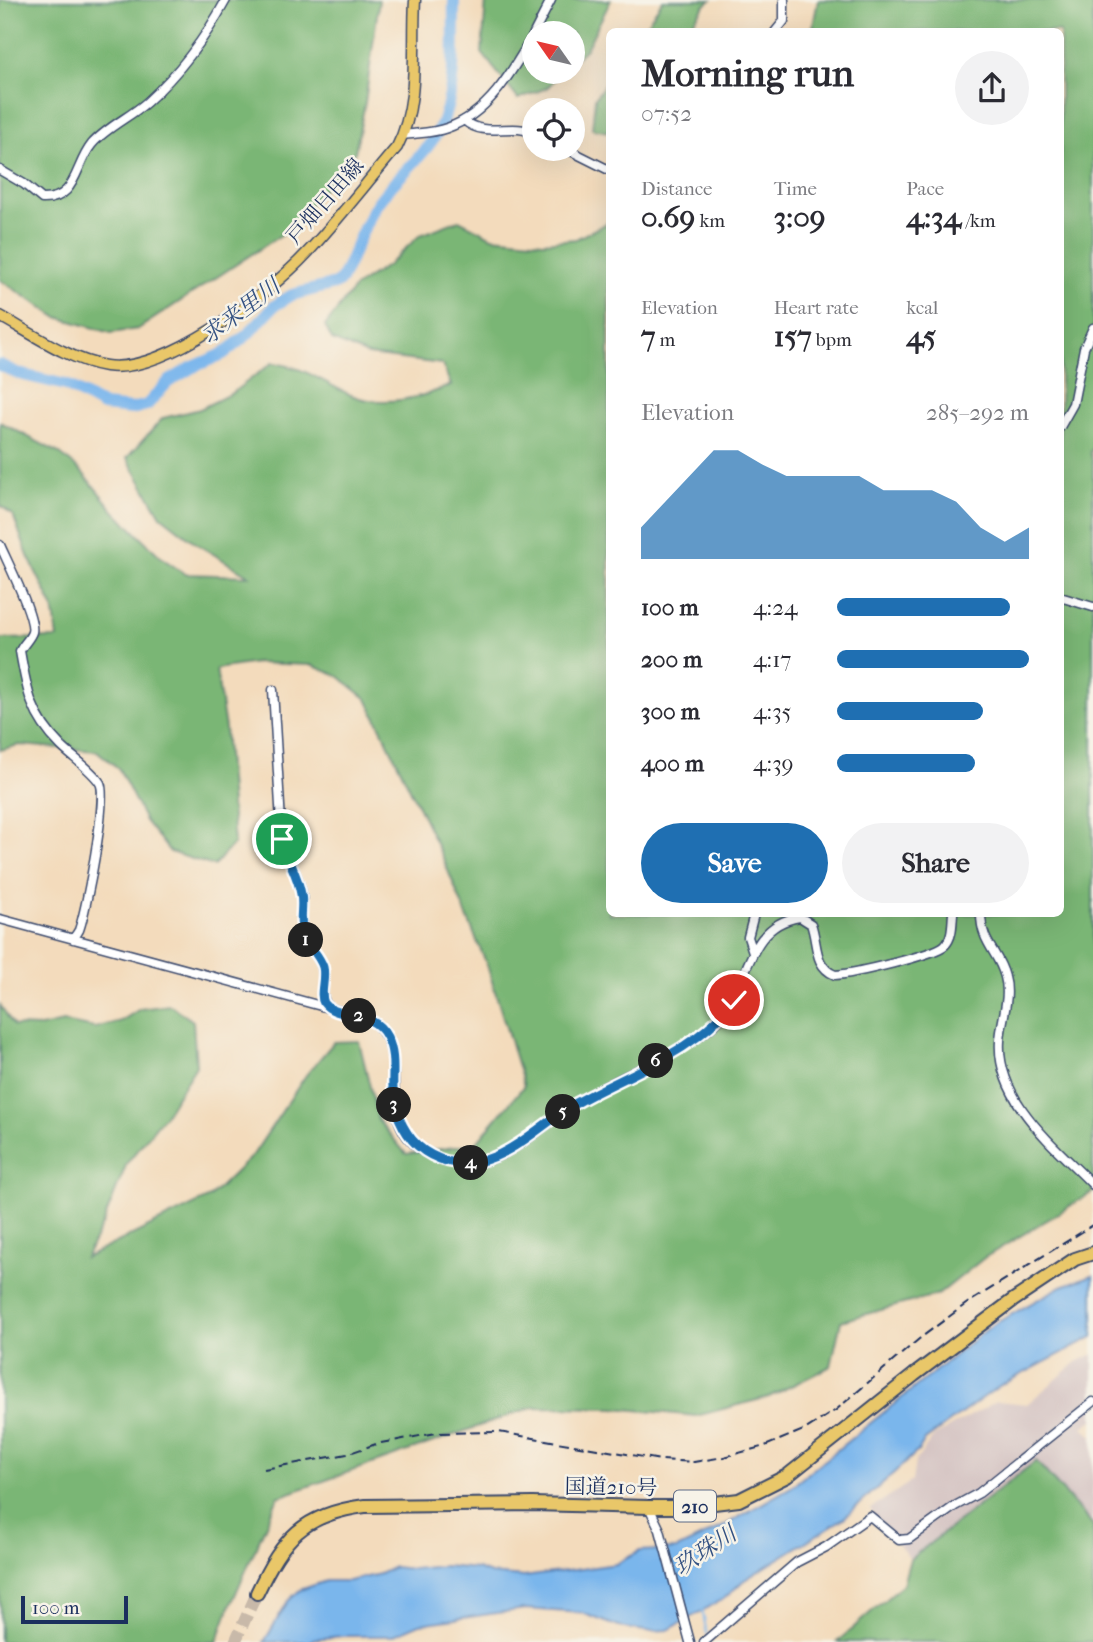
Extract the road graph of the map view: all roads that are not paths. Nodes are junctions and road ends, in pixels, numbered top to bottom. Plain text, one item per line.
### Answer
1 (226, 0) edge
2 (415, 0) edge
3 (551, 0) edge
4 (784, 0) edge
5 (540, 21) edge
6 (778, 28) edge
7 (522, 53) edge
8 (464, 120) junction
9 (522, 127) edge
10 (404, 135) junction
11 (585, 158) edge
12 (606, 168) edge
13 (0, 170) edge
14 (0, 316) edge
15 (1093, 328) edge
16 (1064, 420) edge
17 (0, 544) edge
18 (1064, 598) edge
19 (1093, 607) edge
20 (273, 690) dead end
21 (753, 917) edge
22 (800, 917) edge
23 (800, 917) edge
24 (953, 917) edge
25 (981, 917) edge
26 (0, 919) edge
27 (73, 939) junction
28 (752, 952) junction
29 (331, 1009) junction
30 (1093, 1185) edge
31 (1093, 1253) edge
32 (1093, 1402) edge
33 (649, 1507) junction
34 (257, 1593) tunnel mouth
35 (689, 1641) edge
36 (704, 1642) edge

1 - 13 street
2 - 10 main road, 戸畑日田線
3 - 5 street
4 - 6 street
7 - 8 street
8 - 9 street
8 - 10 street
10 - 14 main road, 戸畑日田線
11 - 12 street
15 - 16 street
17 - 27 street
18 - 19 street
20 - 29 street
21 - 28 street
22 - 28 street
23 - 24 street
25 - 30 street
26 - 27 street
27 - 29 street
28 - 29 street
31 - 33 highway, 国道210号 / 210
32 - 36 street
33 - 34 highway, 国道210号 / 210
33 - 35 street

